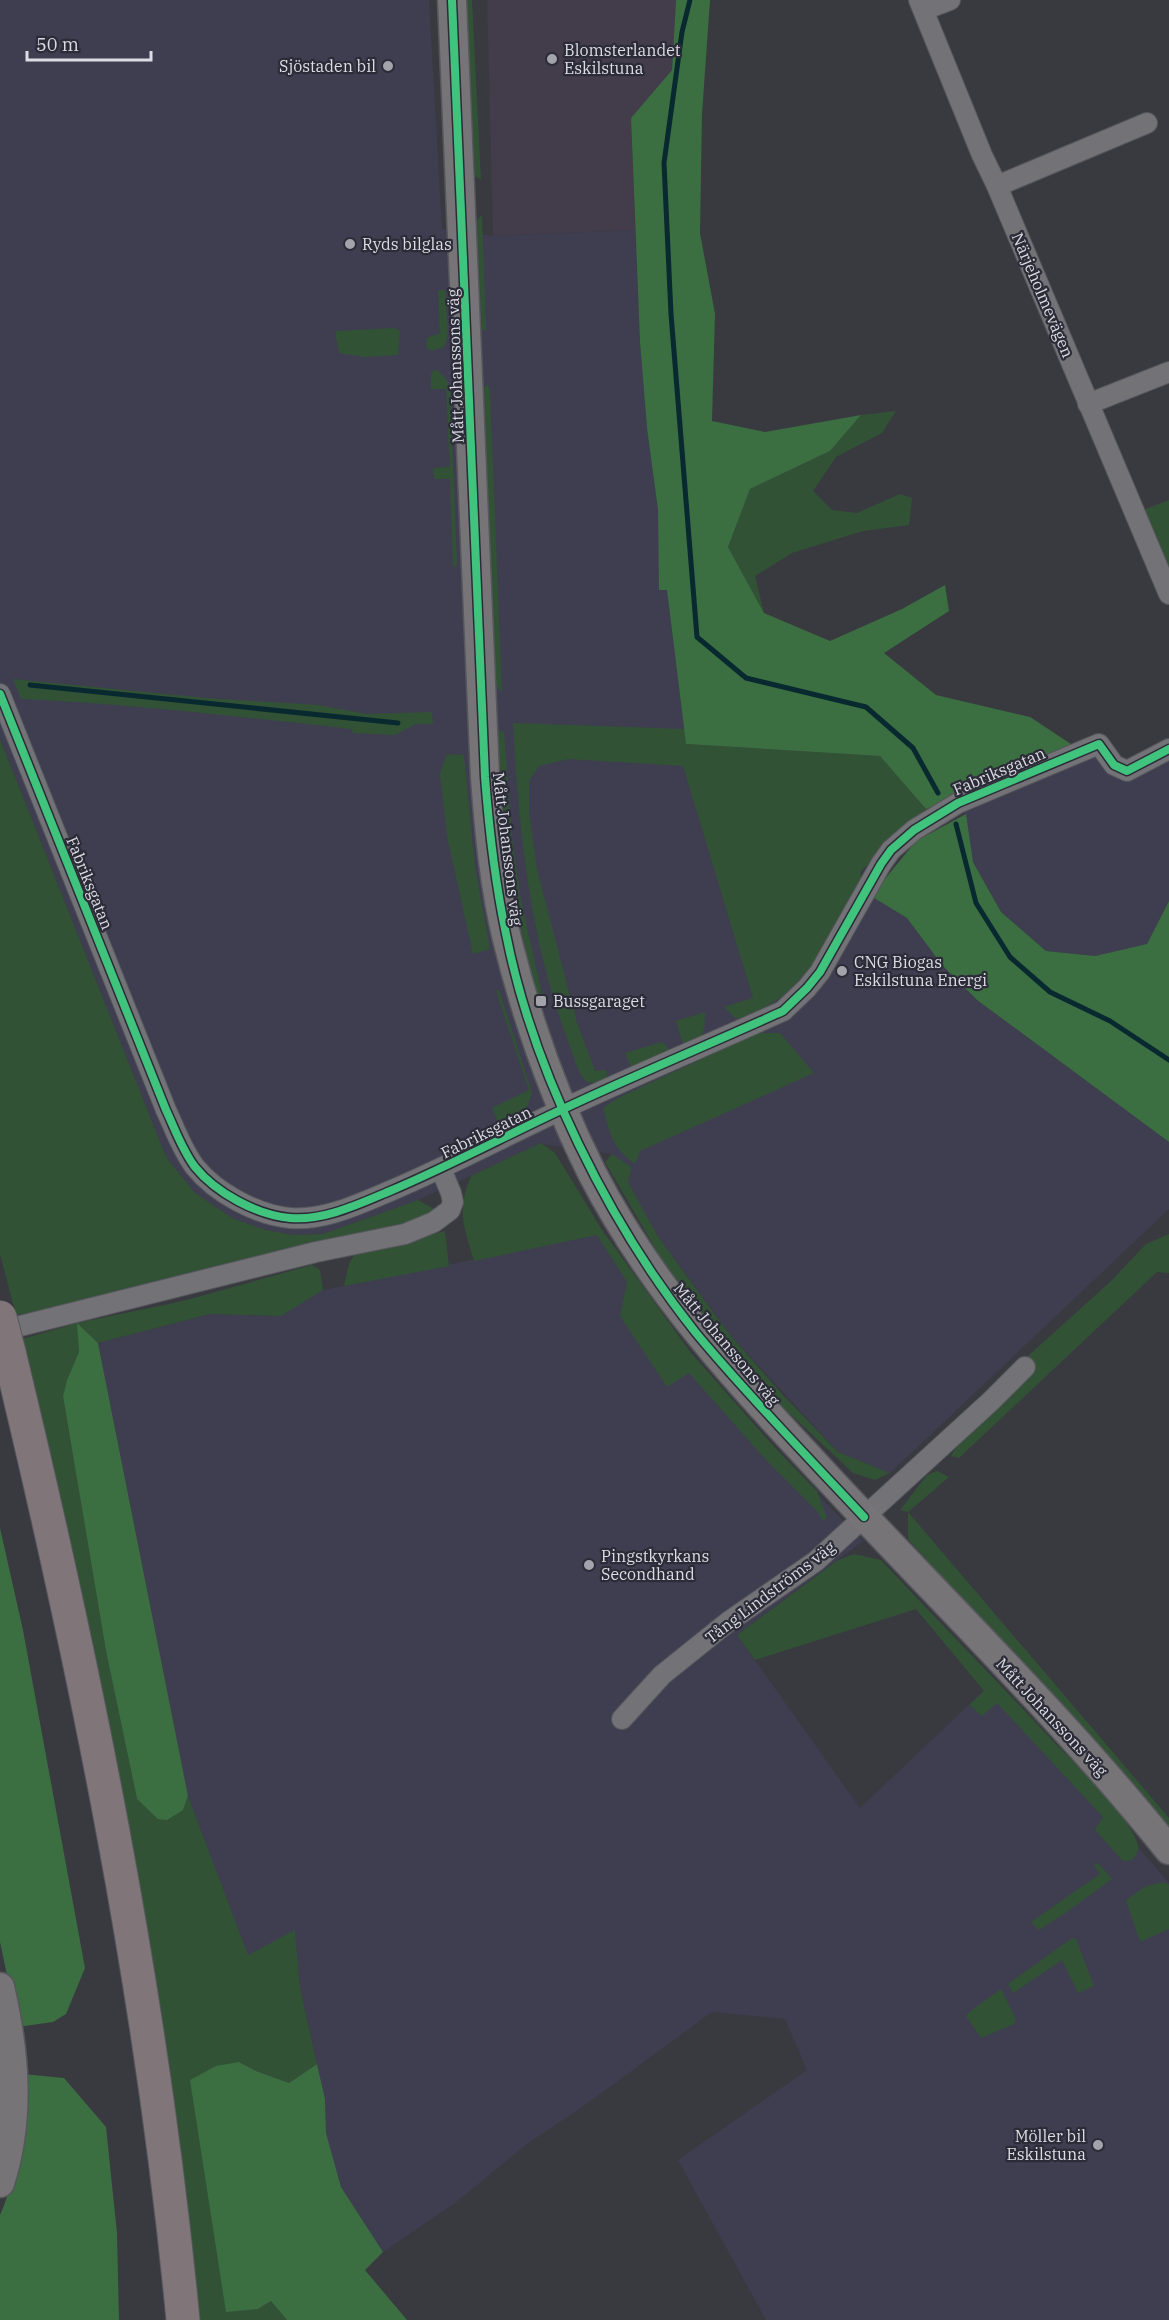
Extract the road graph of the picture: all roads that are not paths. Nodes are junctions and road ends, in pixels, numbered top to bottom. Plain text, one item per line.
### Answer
1 (452, 0) edge
2 (950, 0) edge
3 (921, 5) edge
4 (1148, 123) dead end
5 (997, 186) junction
6 (1169, 372) edge
7 (1089, 404) junction
8 (1169, 594) edge
9 (0, 694) edge
10 (1169, 750) edge
11 (563, 1109) junction
12 (441, 1169) junction
13 (0, 1317) edge
14 (4, 1342) edge
15 (1025, 1367) dead end
16 (0, 1393) edge
17 (864, 1517) junction
18 (622, 1719) dead end
19 (1169, 1850) edge
20 (0, 1987) edge
21 (0, 2183) edge
22 (169, 2316) edge

1 - 11 street, Mått Johanssons väg
2 - 3 street, Närjeholmevägen
3 - 5 street, Närjeholmevägen
4 - 5 street
5 - 7 street, Närjeholmevägen
6 - 7 street
7 - 8 street, Närjeholmevägen
9 - 12 street, Fabriksgatan
10 - 11 street, Fabriksgatan
11 - 12 street, Fabriksgatan
11 - 17 street, Mått Johanssons väg
12 - 14 street
13 - 14 highway, bridge
14 - 22 highway
15 - 17 street, Tång Lindströms väg
16 - 22 highway
17 - 18 street, Tång Lindströms väg
17 - 19 street, Mått Johanssons väg
20 - 21 street

